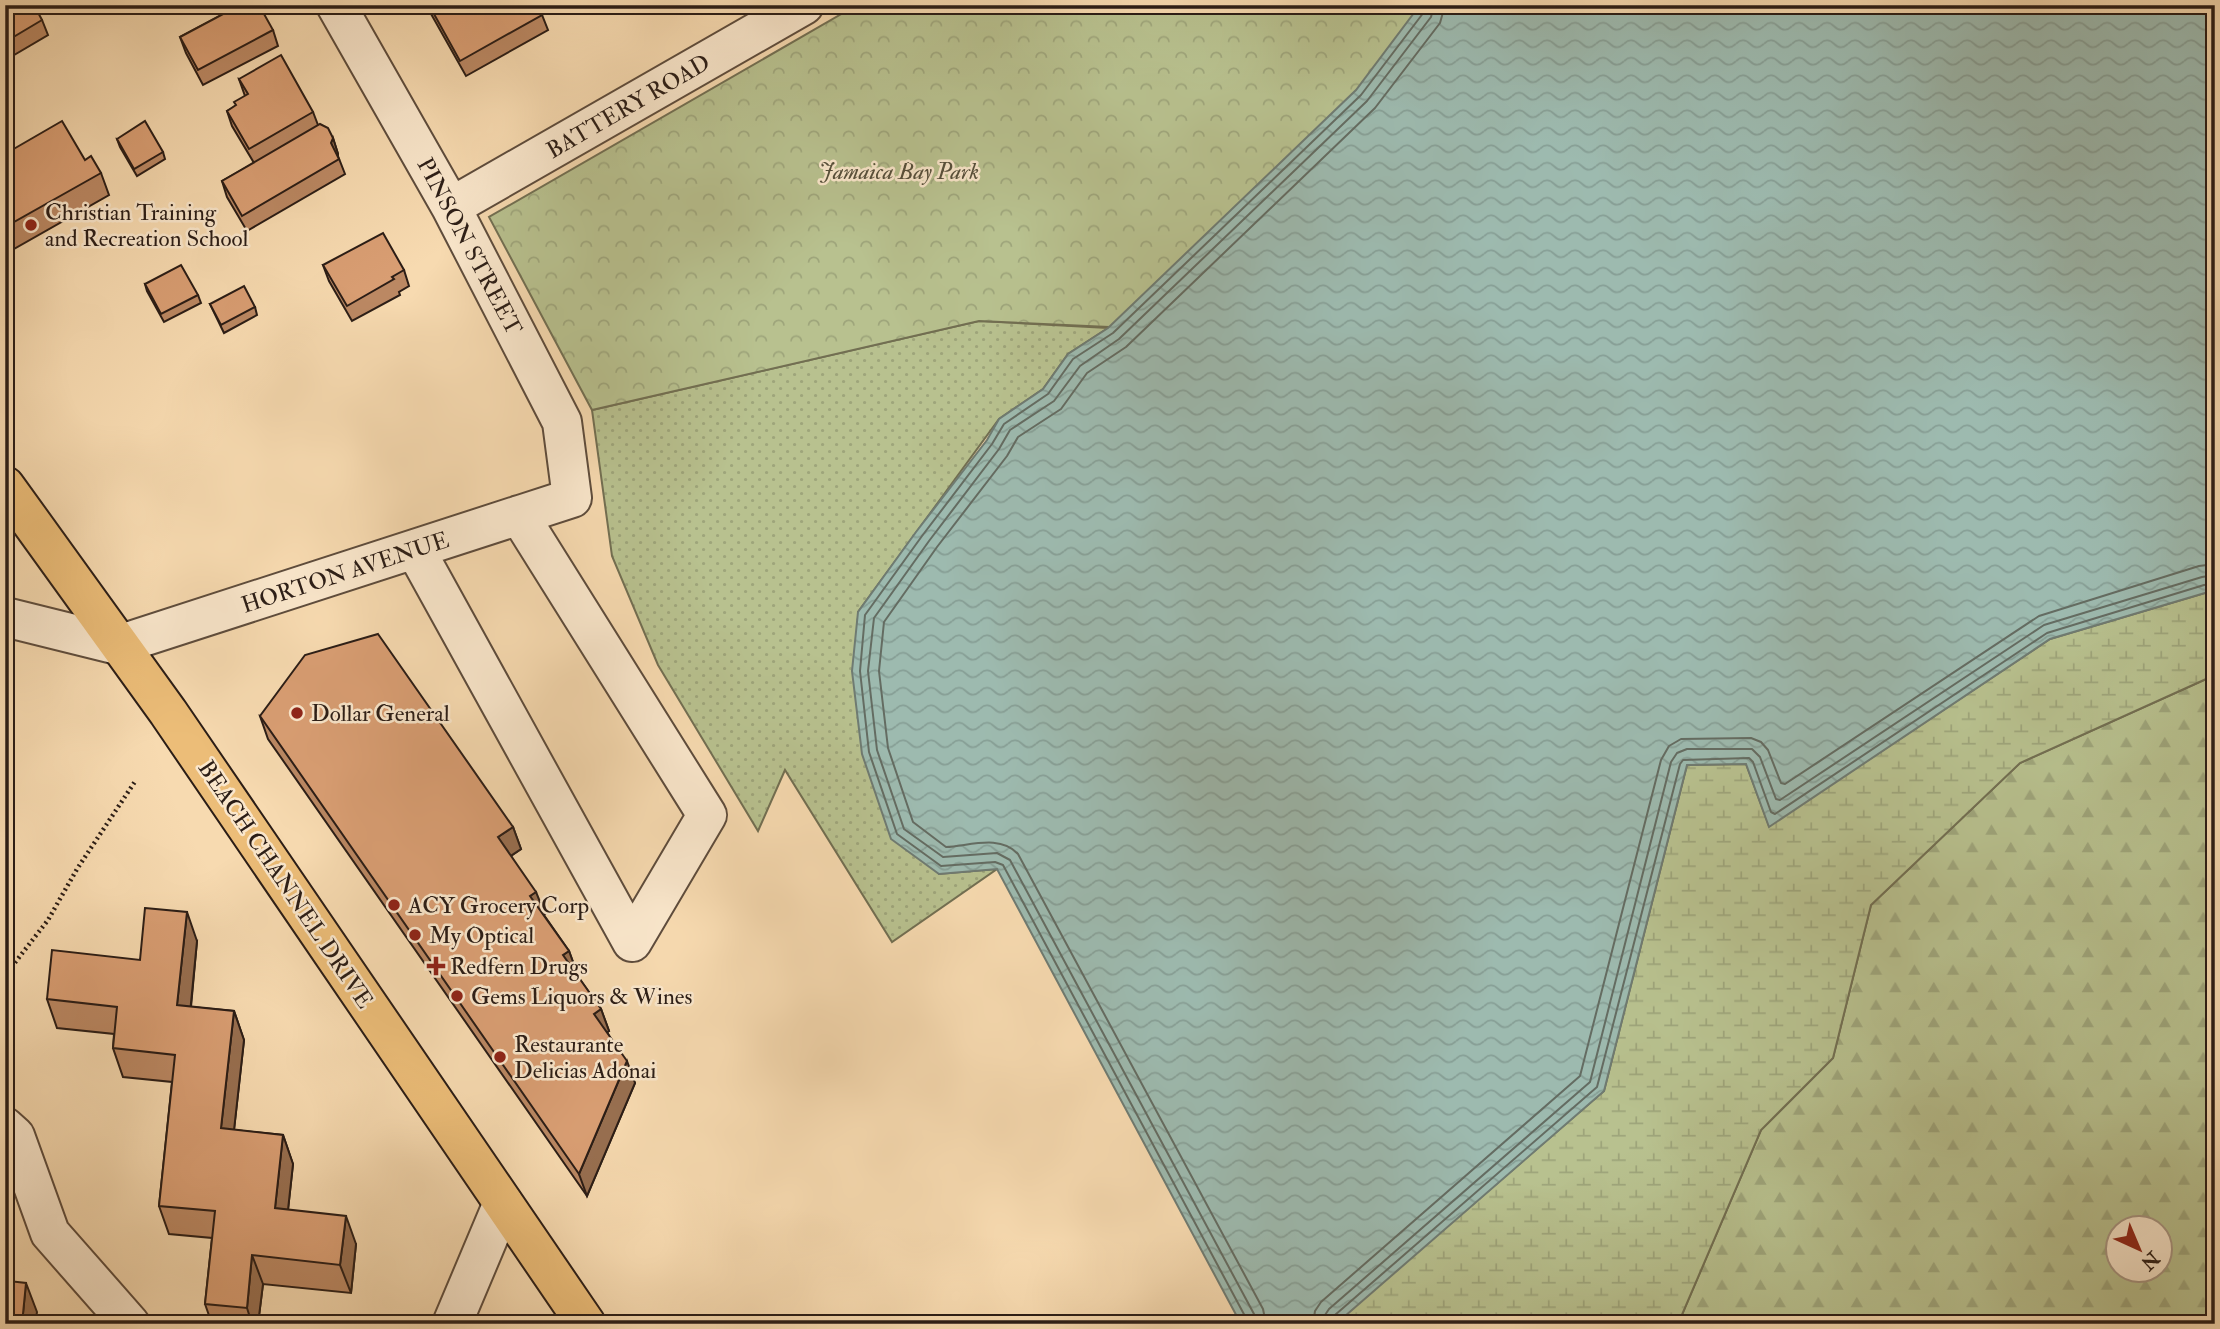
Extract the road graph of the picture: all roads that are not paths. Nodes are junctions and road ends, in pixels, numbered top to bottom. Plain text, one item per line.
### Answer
1 (336, 5) edge
2 (804, 5) edge
3 (451, 207) junction
4 (5, 486) edge
5 (572, 498) joint
6 (519, 515) junction
7 (415, 549) junction
8 (5, 617) edge
9 (118, 645) junction
10 (5, 1127) edge
11 (503, 1203) junction
12 (130, 1324) edge
13 (452, 1324) edge
14 (586, 1324) edge

1 - 3 street, PINSON STREET
2 - 3 street, BATTERY ROAD
3 - 5 street, PINSON STREET
4 - 9 main road, BEACH CHANNEL DRIVE
5 - 6 street, HORTON AVENUE
6 - 7 street, HORTON AVENUE
6 - 7 street
7 - 9 street, HORTON AVENUE
8 - 9 street
9 - 11 main road, BEACH CHANNEL DRIVE
10 - 12 street
11 - 13 street
11 - 14 main road, BEACH CHANNEL DRIVE

